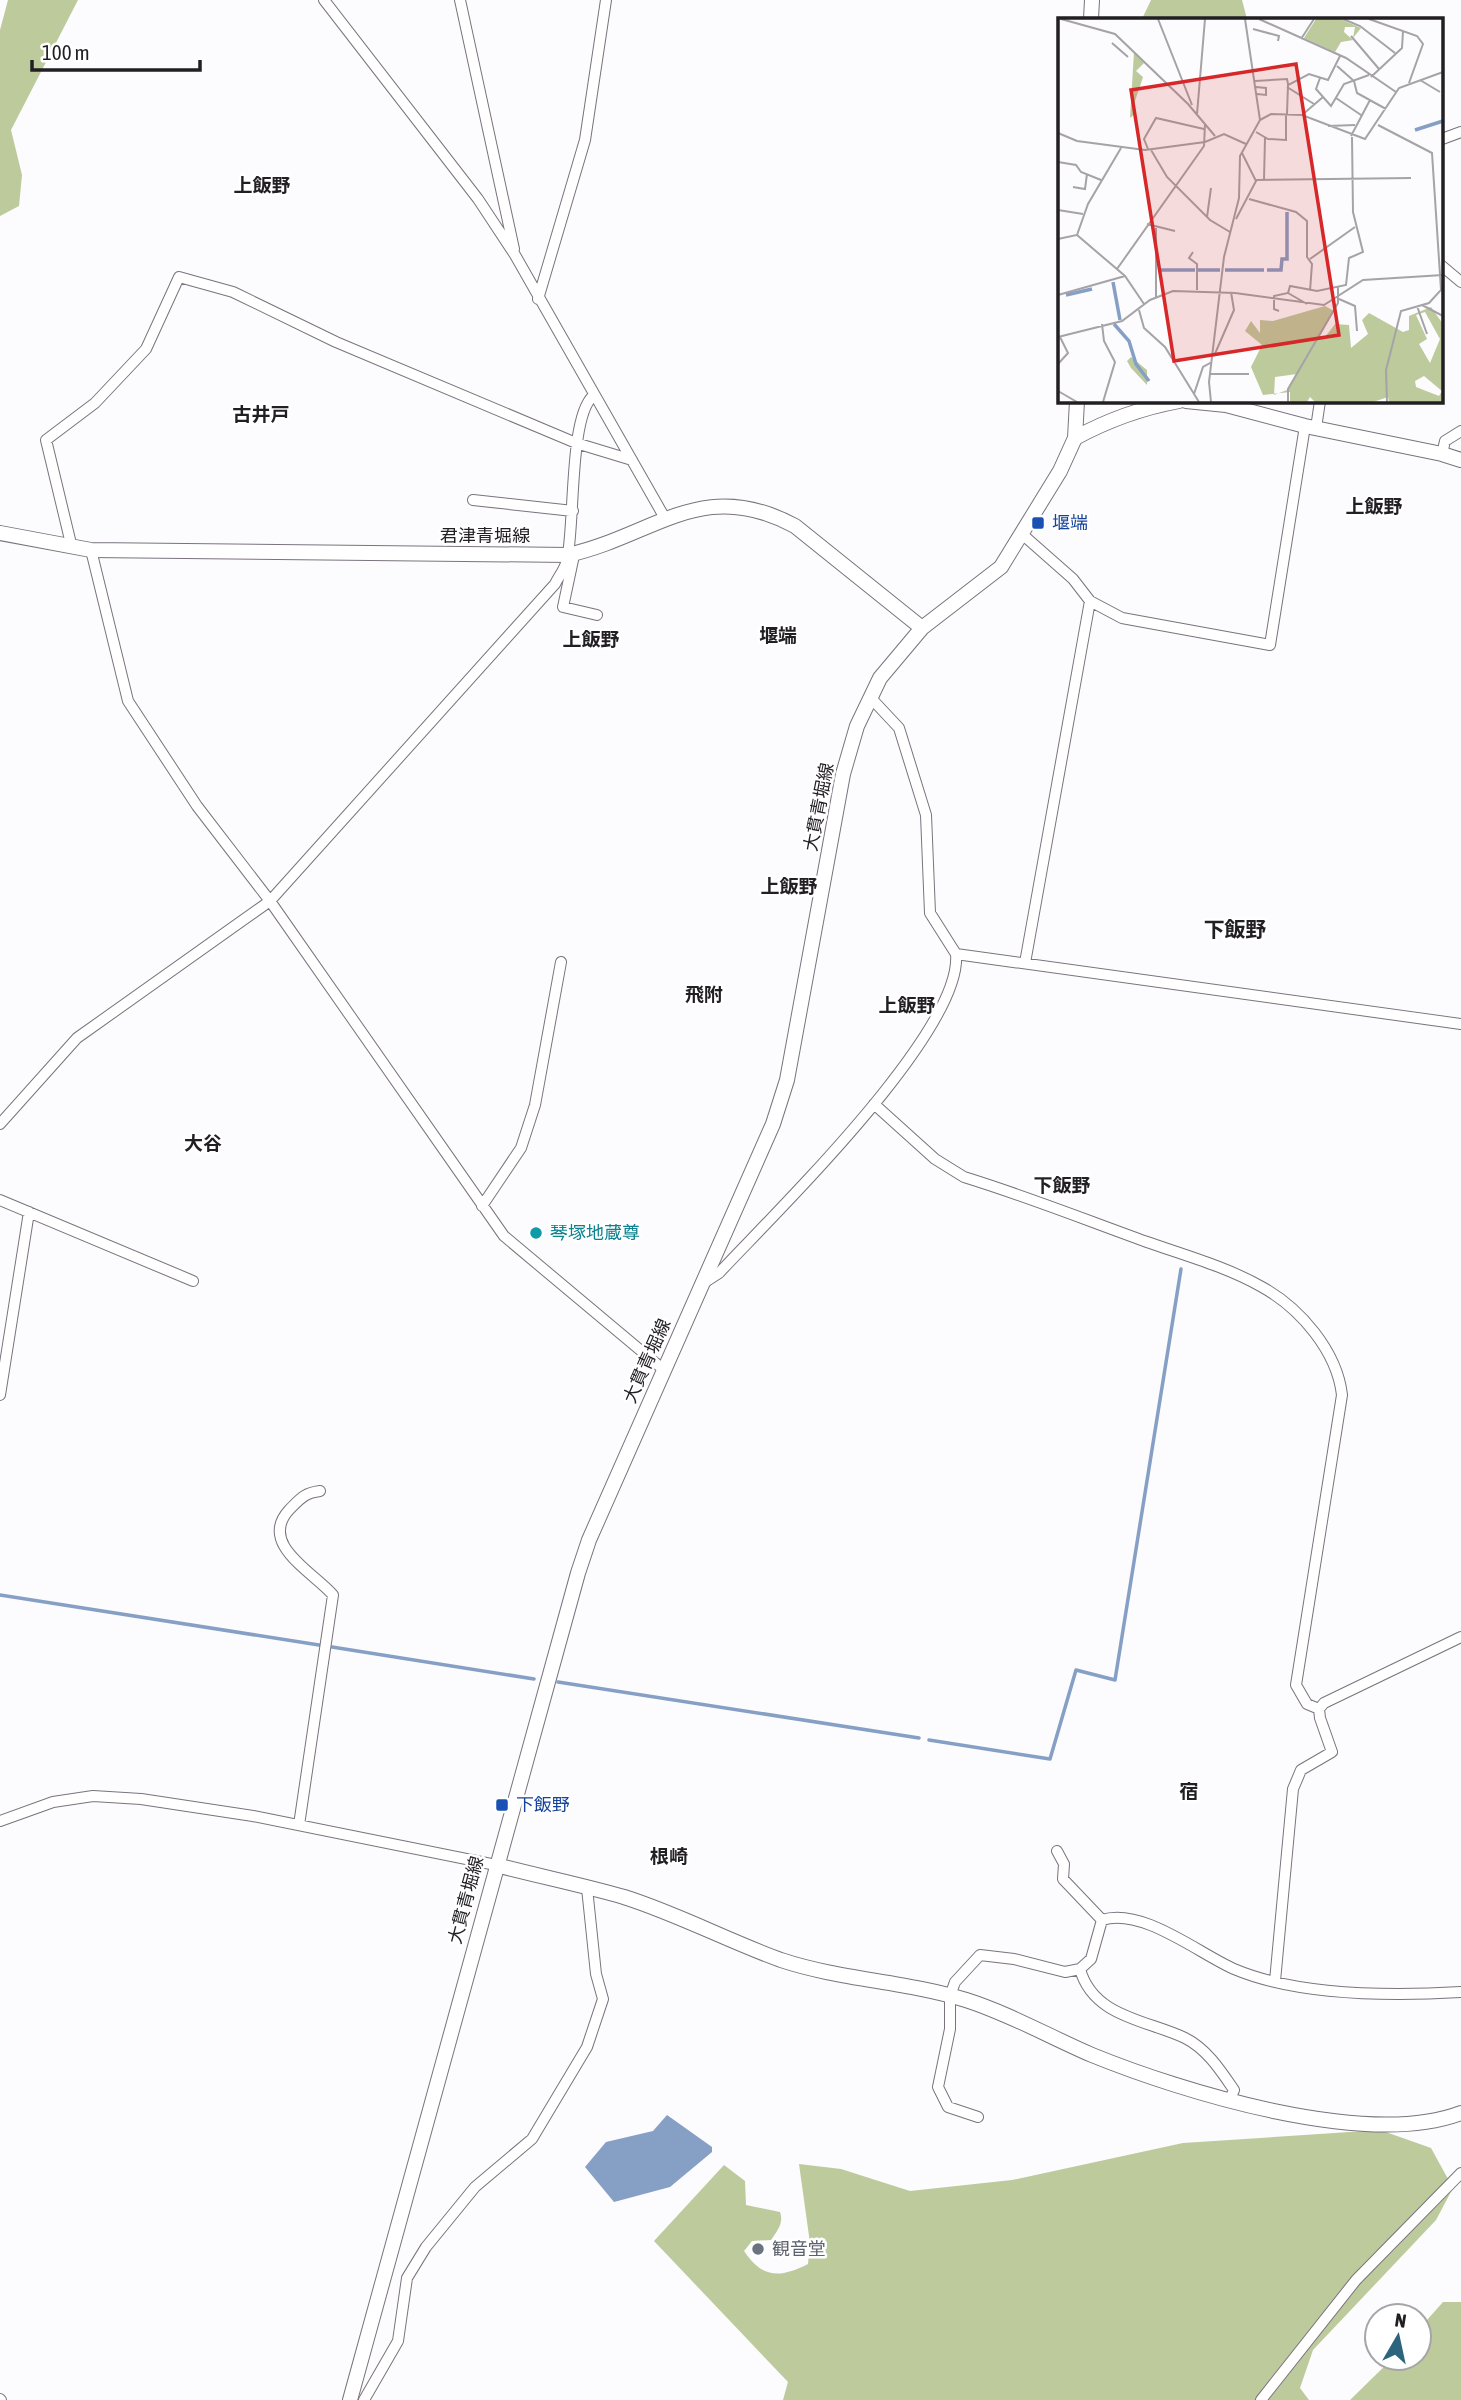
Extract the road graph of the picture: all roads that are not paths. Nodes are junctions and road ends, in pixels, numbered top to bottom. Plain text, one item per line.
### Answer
1 (324, 0) edge
2 (460, 0) edge
3 (606, 0) edge
4 (1092, 0) edge
5 (1091, 18) edge
6 (1461, 132) edge
7 (1444, 138) edge
8 (515, 255) junction
9 (1444, 268) edge
10 (1461, 282) edge
11 (538, 299) junction
12 (593, 396) junction
13 (1077, 402) edge
14 (1173, 402) edge
15 (1196, 402) edge
16 (1320, 402) edge
17 (1311, 427) junction
18 (1461, 431) edge
19 (1075, 438) junction
20 (576, 443) junction
21 (1442, 454) junction
22 (632, 460) junction
23 (1461, 460) edge
24 (473, 500) dead end
25 (573, 511) junction
26 (666, 520) junction
27 (0, 533) edge
28 (1022, 534) junction
29 (72, 548) junction
30 (91, 550) junction
31 (571, 554) junction
32 (1090, 601) junction
33 (597, 615) dead end
34 (922, 628) junction
35 (870, 697) junction
36 (270, 901) junction
37 (956, 954) junction
38 (561, 962) dead end
39 (1025, 963) junction
40 (1461, 1024) edge
41 (874, 1104) junction
42 (0, 1124) edge
43 (0, 1200) edge
44 (482, 1206) junction
45 (29, 1212) junction
46 (193, 1281) dead end
47 (702, 1284) junction
48 (664, 1370) junction
49 (0, 1395) edge
50 (320, 1491) dead end
51 (1461, 1637) edge
52 (1320, 1709) junction
53 (0, 1821) edge
54 (299, 1825) junction
55 (1057, 1851) dead end
56 (496, 1866) junction
57 (587, 1888) junction
58 (1102, 1920) junction
59 (1080, 1969) junction
60 (1275, 1981) junction
61 (1461, 1992) edge
62 (950, 1996) junction
63 (1230, 2099) junction
64 (1461, 2113) edge
65 (978, 2117) dead end
66 (1461, 2173) edge
67 (349, 2400) edge
68 (364, 2400) edge
69 (1261, 2400) edge

1 - 8 street
2 - 8 street
3 - 11 street
4 - 5 main road
6 - 7 street
8 - 11 street
9 - 10 street
11 - 12 street
12 - 20 street
12 - 22 street
13 - 19 main road, 大貫青堀線
14 - 19 main road
15 - 17 main road
16 - 17 street
17 - 21 main road
17 - 32 street
18 - 21 street
19 - 28 main road, 大貫青堀線
20 - 22 street
20 - 25 street
20 - 29 street
21 - 23 main road
22 - 26 street
24 - 25 street
25 - 31 street
26 - 31 main road, 君津青堀線
26 - 34 main road, 君津青堀線
27 - 29 main road, 君津青堀線
28 - 32 street
28 - 34 main road, 大貫青堀線
29 - 30 main road, 君津青堀線
30 - 31 main road, 君津青堀線
30 - 36 street
31 - 33 street
31 - 36 street
32 - 39 street
34 - 35 main road, 大貫青堀線
35 - 37 street
35 - 47 main road, 大貫青堀線
36 - 42 street
36 - 44 street
37 - 39 street
37 - 41 street
38 - 44 street
39 - 40 street
41 - 47 street
41 - 52 street
43 - 45 street
44 - 48 street
45 - 46 street
45 - 49 street
47 - 48 main road, 大貫青堀線
48 - 56 main road, 大貫青堀線
50 - 54 street
51 - 52 street
52 - 60 street
53 - 54 street
54 - 56 street
55 - 58 street
56 - 57 main road
56 - 67 main road, 大貫青堀線
57 - 62 main road
57 - 68 street
58 - 59 street
58 - 60 street
59 - 62 street
59 - 63 street
60 - 61 street
62 - 63 main road
62 - 65 street
63 - 64 main road
66 - 69 street

